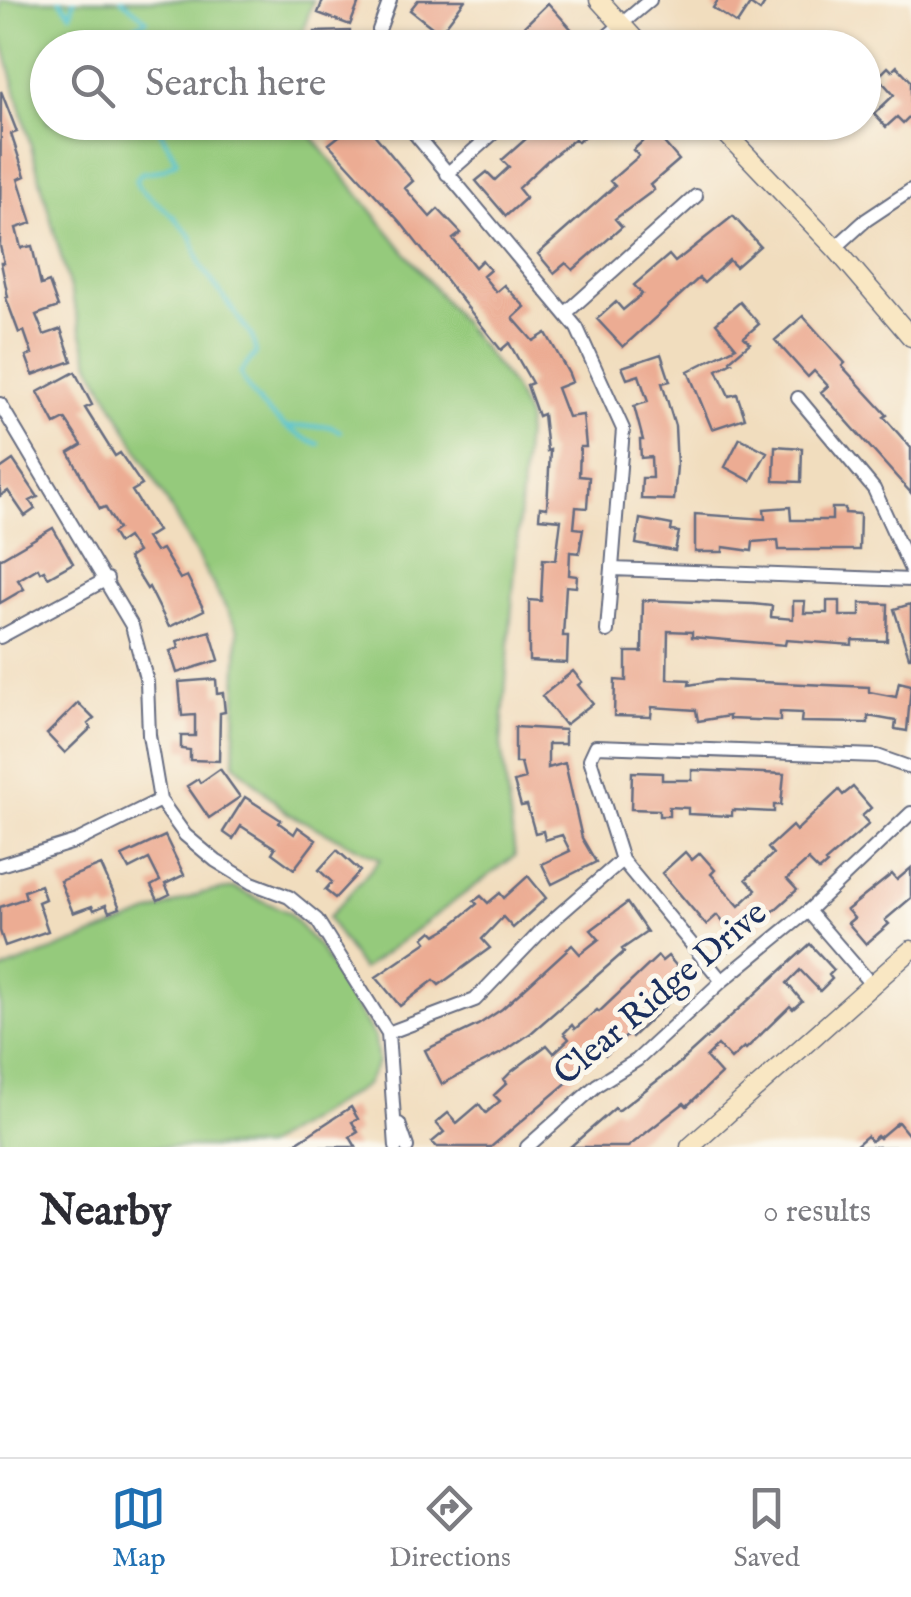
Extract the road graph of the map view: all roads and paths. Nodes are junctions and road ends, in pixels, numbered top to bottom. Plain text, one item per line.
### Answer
1 (390, 0) edge
2 (599, 0) edge
3 (650, 0) edge
4 (620, 24) junction
5 (379, 30) edge
6 (613, 30) edge
7 (626, 30) edge
8 (420, 140) edge
9 (486, 140) edge
10 (732, 140) edge
11 (447, 174) junction
12 (911, 190) edge
13 (696, 196) dead end
14 (835, 248) junction
15 (566, 313) junction
16 (894, 318) junction
17 (911, 338) edge
18 (911, 348) edge
19 (798, 398) dead end
20 (0, 404) edge
21 (5, 424) edge
22 (612, 569) junction
23 (911, 570) edge
24 (106, 579) junction
25 (911, 580) edge
26 (607, 631) dead end
27 (0, 637) edge
28 (911, 768) edge
29 (160, 800) junction
30 (911, 812) edge
31 (622, 860) junction
32 (0, 864) edge
33 (808, 912) junction
34 (911, 950) edge
35 (722, 980) junction
36 (872, 984) junction
37 (388, 1034) junction
38 (392, 1108) junction
39 (396, 1147) edge
40 (408, 1147) edge
41 (526, 1147) edge
42 (690, 1147) edge

1 - 5 street
2 - 4 main road
3 - 4 street
4 - 6 street
4 - 7 main road
8 - 11 street
9 - 11 street
10 - 14 main road
11 - 15 street
12 - 14 street
13 - 15 street
14 - 16 main road
15 - 22 street
16 - 17 main road
16 - 18 main road
19 - 23 street
20 - 21 street
21 - 24 street
22 - 25 street
22 - 26 street
24 - 27 street
24 - 29 street
28 - 31 street
29 - 32 street
29 - 37 street
30 - 33 street
31 - 35 street
31 - 37 street
33 - 35 street, Clear Ridge Drive
33 - 36 street, Clear Ridge Drive
34 - 36 main road
35 - 41 street, Clear Ridge Drive
36 - 42 main road
37 - 38 street
38 - 39 street
38 - 40 street

